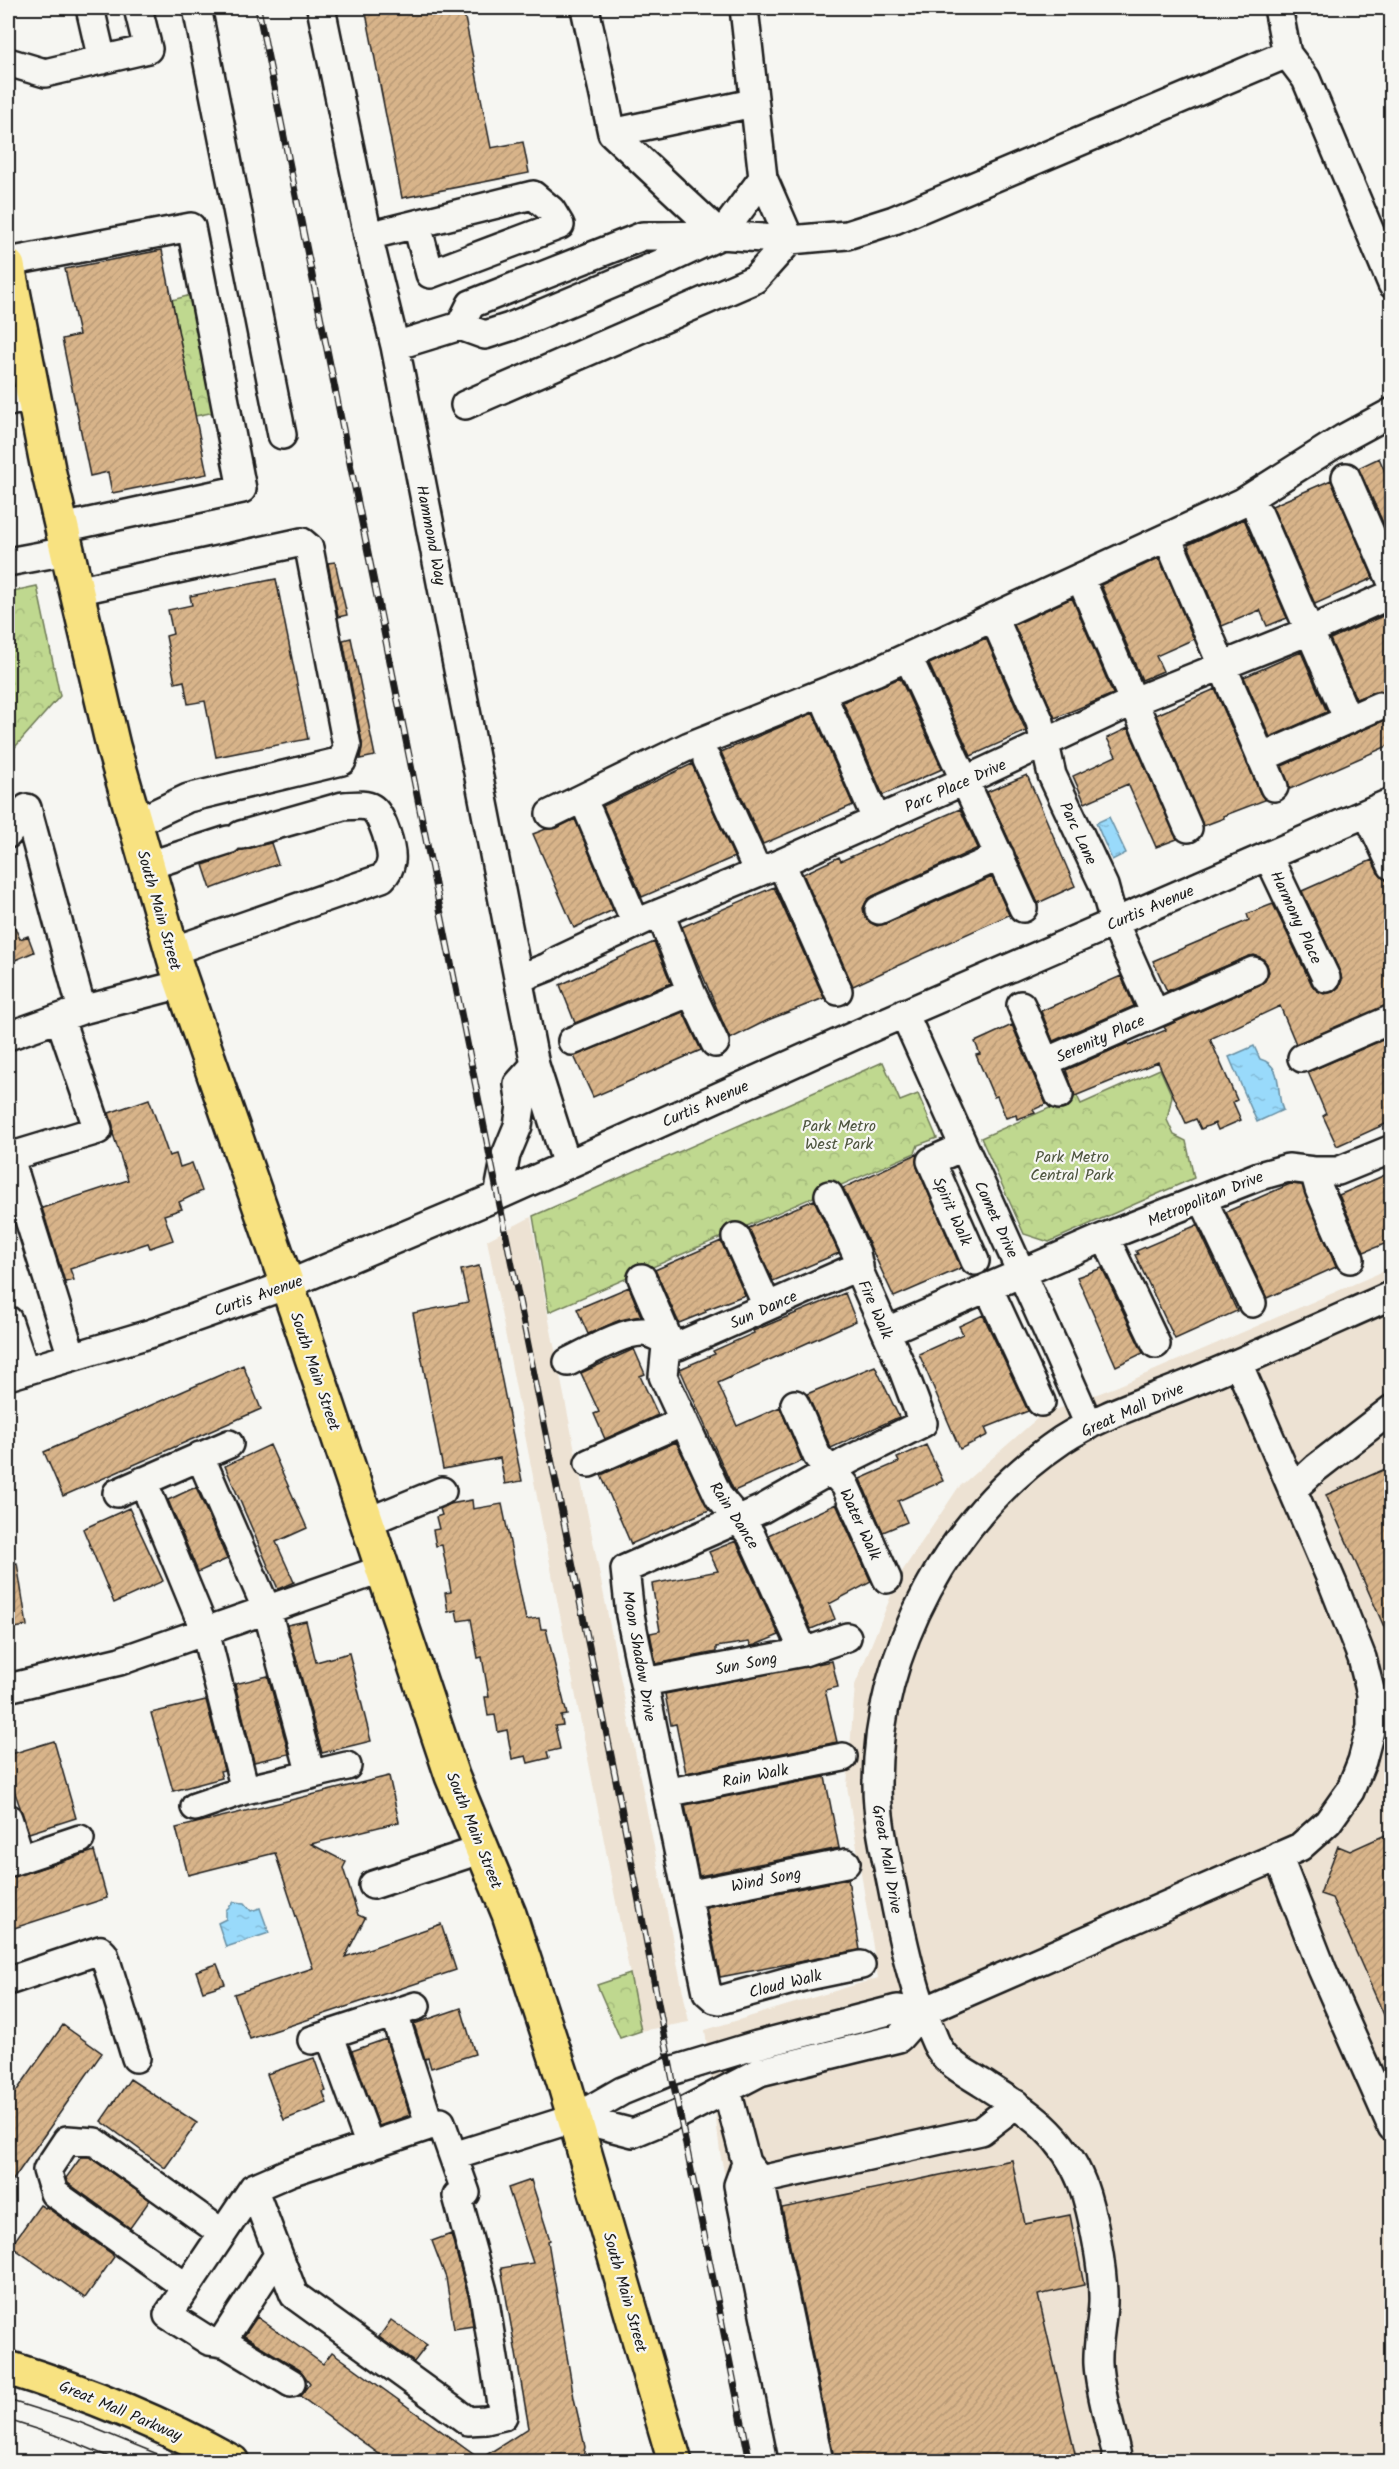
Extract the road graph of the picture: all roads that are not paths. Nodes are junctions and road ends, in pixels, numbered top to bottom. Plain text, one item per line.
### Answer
1 (90, 8) edge
2 (138, 8) edge
3 (197, 8) edge
4 (321, 8) edge
5 (585, 8) edge
6 (744, 8) edge
7 (1278, 8) edge
8 (1287, 54) junction
9 (102, 60) junction
10 (8, 62) edge
11 (753, 103) junction
12 (612, 133) junction
13 (763, 178) junction
14 (417, 225) junction
15 (721, 235) junction
16 (368, 236) junction
17 (790, 240) junction
18 (8, 271) edge
19 (1392, 284) edge
20 (460, 326) junction
21 (395, 346) junction
22 (21, 399) edge
23 (465, 405) dead end
24 (1392, 412) edge
25 (282, 435) dead end
26 (1346, 477) dead end
27 (1259, 514) dead end
28 (64, 540) junction
29 (1173, 551) dead end
30 (8, 562) edge
31 (1392, 583) edge
32 (76, 591) junction
33 (1086, 591) dead end
34 (1392, 594) edge
35 (999, 629) dead end
36 (1309, 631) junction
37 (1222, 664) junction
38 (914, 670) dead end
39 (1132, 702) junction
40 (1379, 706) dead end
41 (828, 708) dead end
42 (1347, 720) junction
43 (1045, 744) junction
44 (1261, 758) junction
45 (707, 760) dead end
46 (964, 781) junction
47 (1274, 788) dead end
48 (1392, 802) edge
49 (589, 813) dead end
50 (1367, 813) junction
51 (550, 814) dead end
52 (876, 819) junction
53 (135, 823) junction
54 (1188, 828) dead end
55 (8, 834) edge
56 (1000, 856) junction
57 (1268, 856) junction
58 (147, 866) junction
59 (1392, 866) edge
60 (769, 868) junction
61 (1023, 908) dead end
62 (879, 910) dead end
63 (647, 918) junction
64 (1114, 922) junction
65 (172, 951) junction
66 (1253, 971) dead end
67 (520, 978) junction
68 (1326, 978) dead end
69 (182, 984) junction
70 (838, 991) dead end
71 (691, 992) junction
72 (1022, 1005) dead end
73 (904, 1013) junction
74 (1155, 1014) junction
75 (71, 1015) junction
76 (1392, 1019) edge
77 (8, 1036) edge
78 (572, 1041) dead end
79 (715, 1043) dead end
80 (1302, 1058) dead end
81 (1045, 1062) junction
82 (535, 1065) junction
83 (1059, 1095) dead end
84 (963, 1147) junction
85 (1392, 1149) edge
86 (8, 1155) edge
87 (567, 1165) junction
88 (1314, 1171) junction
89 (829, 1194) dead end
90 (498, 1196) junction
91 (1203, 1200) junction
92 (736, 1237) dead end
93 (1105, 1237) junction
94 (1350, 1259) dead end
95 (975, 1260) dead end
96 (859, 1266) junction
97 (1022, 1272) junction
98 (642, 1278) dead end
99 (287, 1285) junction
100 (988, 1287) junction
101 (1392, 1295) edge
102 (1252, 1303) dead end
103 (767, 1306) junction
104 (8, 1320) edge
105 (887, 1331) junction
106 (667, 1343) junction
107 (1156, 1344) dead end
108 (72, 1357) junction
109 (568, 1362) dead end
110 (1238, 1364) junction
111 (16, 1373) edge
112 (1041, 1402) dead end
113 (795, 1404) dead end
114 (1392, 1409) edge
115 (684, 1420) junction
116 (923, 1423) joint
117 (1089, 1425) junction
118 (229, 1444) dead end
119 (200, 1456) junction
120 (589, 1463) dead end
121 (832, 1471) junction
122 (143, 1481) junction
123 (1292, 1490) junction
124 (442, 1491) dead end
125 (117, 1493) dead end
126 (737, 1519) junction
127 (367, 1522) junction
128 (382, 1569) junction
129 (887, 1579) dead end
130 (267, 1610) junction
131 (205, 1631) junction
132 (847, 1637) dead end
133 (804, 1652) junction
134 (644, 1682) junction
135 (8, 1688) edge
136 (843, 1757) dead end
137 (347, 1766) dead end
138 (311, 1775) junction
139 (245, 1790) junction
140 (666, 1793) junction
141 (195, 1807) dead end
142 (8, 1818) edge
143 (81, 1839) dead end
144 (483, 1849) junction
145 (1278, 1856) junction
146 (14, 1861) edge
147 (846, 1863) dead end
148 (373, 1885) dead end
149 (687, 1895) junction
150 (861, 1965) dead end
151 (8, 1981) edge
152 (710, 1996) joint
153 (922, 2012) junction
154 (136, 2058) dead end
155 (727, 2090) junction
156 (1016, 2104) junction
157 (575, 2118) junction
158 (430, 2126) junction
159 (1392, 2127) edge
160 (370, 2146) junction
161 (454, 2156) junction
162 (748, 2176) junction
163 (253, 2188) junction
164 (222, 2233) junction
165 (278, 2255) junction
166 (186, 2287) junction
167 (221, 2343) junction
168 (8, 2367) edge
169 (291, 2383) dead end
170 (232, 2462) edge
171 (675, 2462) edge
172 (794, 2462) edge
173 (819, 2462) edge
174 (1118, 2462) edge

1 - 9 street
2 - 9 street
3 - 25 street
4 - 16 street, Hammond Way
5 - 12 street
6 - 11 street
7 - 8 street
8 - 17 street
8 - 19 street
9 - 10 street
11 - 12 street
11 - 13 street
12 - 15 street
13 - 15 street
13 - 17 street
14 - 14 street
14 - 16 street
15 - 17 street
15 - 20 street
15 - 20 street
16 - 21 street, Hammond Way
17 - 23 street
18 - 22 main road, South Main Street
18 - 28 street
20 - 21 street
21 - 67 street, Hammond Way
22 - 28 main road, South Main Street
24 - 51 street
26 - 31 street
27 - 36 street
28 - 30 street
28 - 32 main road, South Main Street
29 - 37 street
32 - 53 main road, South Main Street
32 - 53 street
33 - 39 street
34 - 36 street, Parc Place Drive
35 - 43 street, Parc Lane
36 - 37 street, Parc Place Drive
36 - 42 street
37 - 39 street, Parc Place Drive
37 - 44 street
38 - 46 street
39 - 43 street, Parc Place Drive
39 - 54 street
40 - 42 street
41 - 52 street
42 - 44 street
43 - 46 street, Parc Place Drive
43 - 64 street, Parc Lane
44 - 47 street
45 - 60 street
46 - 52 street, Parc Place Drive
46 - 56 street
48 - 50 street, Curtis Avenue
49 - 63 street
50 - 57 street, Curtis Avenue
50 - 59 street
52 - 60 street, Parc Place Drive
53 - 58 main road, South Main Street
55 - 75 street
56 - 61 street
56 - 62 street
57 - 64 street, Curtis Avenue
57 - 68 street, Harmony Place
58 - 65 main road, South Main Street
58 - 65 street
60 - 63 street, Parc Place Drive
60 - 70 street
63 - 67 street, Parc Place Drive
63 - 71 street
64 - 73 street, Curtis Avenue
64 - 74 street, Serenity Place
65 - 69 main road, South Main Street
66 - 74 street, Serenity Place
67 - 82 street, Hammond Way
69 - 75 street
69 - 99 main road, South Main Street
71 - 78 street
71 - 79 street
72 - 81 street, Serenity Place
73 - 84 street, Comet Drive
73 - 87 street, Curtis Avenue
74 - 81 street, Serenity Place
75 - 77 street
75 - 86 street
76 - 80 street
81 - 83 street, Serenity Place
82 - 87 street, Hammond Way
82 - 90 street
84 - 95 street, Spirit Walk
84 - 97 street, Comet Drive
85 - 88 street, Metropolitan Drive
86 - 108 street
87 - 90 street, Curtis Avenue
88 - 91 street, Metropolitan Drive
88 - 94 street
89 - 96 street, Fire Walk
90 - 99 street, Curtis Avenue
91 - 93 street, Metropolitan Drive
91 - 102 street
92 - 103 street
93 - 97 street, Metropolitan Drive
93 - 107 street
96 - 103 street, Sun Dance
96 - 105 street, Fire Walk
97 - 100 street, Metropolitan Drive
97 - 117 street, Comet Drive
98 - 106 street
99 - 108 street, Curtis Avenue
99 - 127 main road, South Main Street
100 - 105 street, Metropolitan Drive
100 - 112 street
101 - 110 street, Great Mall Drive
103 - 106 street, Sun Dance
104 - 111 street
105 - 116 street, Fire Walk
106 - 109 street
106 - 115 street, Rain Dance
108 - 111 street, Curtis Avenue
110 - 117 street, Great Mall Drive
110 - 123 street
113 - 121 street, Water Walk
114 - 123 street
115 - 120 street
115 - 126 street, Rain Dance
116 - 121 street, Moon Shadow Drive
117 - 153 street, Great Mall Drive
118 - 119 street
119 - 122 street
119 - 130 street
121 - 126 street, Moon Shadow Drive
121 - 129 street, Water Walk
122 - 125 street
122 - 131 street
123 - 145 street
124 - 127 street
126 - 133 street, Rain Dance
126 - 134 street, Moon Shadow Drive
127 - 128 main road, South Main Street
128 - 130 street
128 - 144 main road, South Main Street
130 - 131 street
130 - 138 street
131 - 135 street
131 - 139 street
132 - 133 street, Sun Song
133 - 134 street, Sun Song
134 - 140 street, Moon Shadow Drive
136 - 140 street, Rain Walk
137 - 138 street
138 - 139 street
139 - 141 street
140 - 149 street, Moon Shadow Drive
142 - 146 street
143 - 146 street
144 - 148 street
144 - 157 main road, South Main Street
145 - 153 street
145 - 159 street
147 - 149 street, Wind Song
149 - 152 street, Moon Shadow Drive
150 - 152 street, Cloud Walk
151 - 154 street
153 - 155 street
153 - 156 street, Great Mall Drive
153 - 157 street
155 - 157 street
155 - 162 street
156 - 162 street
156 - 174 street, Great Mall Drive
157 - 161 street
157 - 171 main road, South Main Street
158 - 160 street
158 - 160 street
158 - 161 street
160 - 163 street
161 - 165 street
162 - 172 street
162 - 173 street
163 - 164 street
163 - 165 street
164 - 166 street
164 - 166 street
165 - 167 street
166 - 167 street
167 - 169 street
168 - 170 main road, Great Mall Parkway

